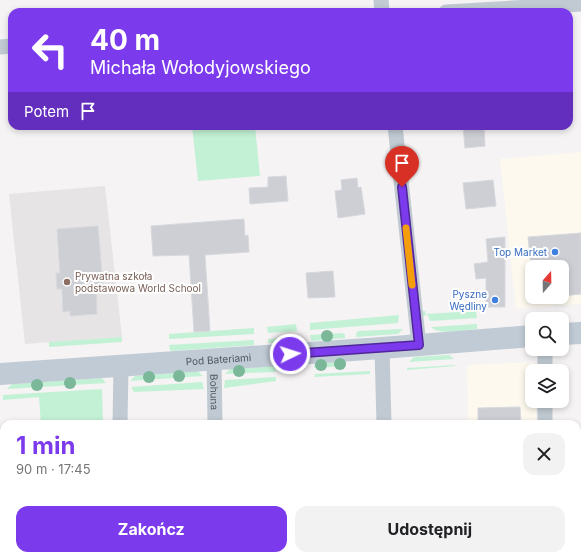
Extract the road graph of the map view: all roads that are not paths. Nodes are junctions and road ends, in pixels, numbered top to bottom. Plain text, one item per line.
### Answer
1 (581, 4) edge
2 (514, 8) edge
3 (395, 130) edge
4 (581, 333) edge
5 (569, 334) edge
6 (525, 337) edge
7 (419, 345) junction
8 (382, 348) junction
9 (214, 359) junction
10 (121, 366) junction
11 (0, 374) edge
12 (545, 408) edge
13 (120, 420) edge
14 (215, 420) edge
15 (384, 420) edge
16 (545, 420) edge

1 - 2 street
3 - 7 street
4 - 5 street
6 - 7 street, Pod Bateriami
7 - 8 street, Pod Bateriami
8 - 9 street, Pod Bateriami
8 - 15 street
9 - 10 street, Pod Bateriami
9 - 14 street, Bohuna
10 - 11 street, Pod Bateriami
10 - 13 street
12 - 16 street

